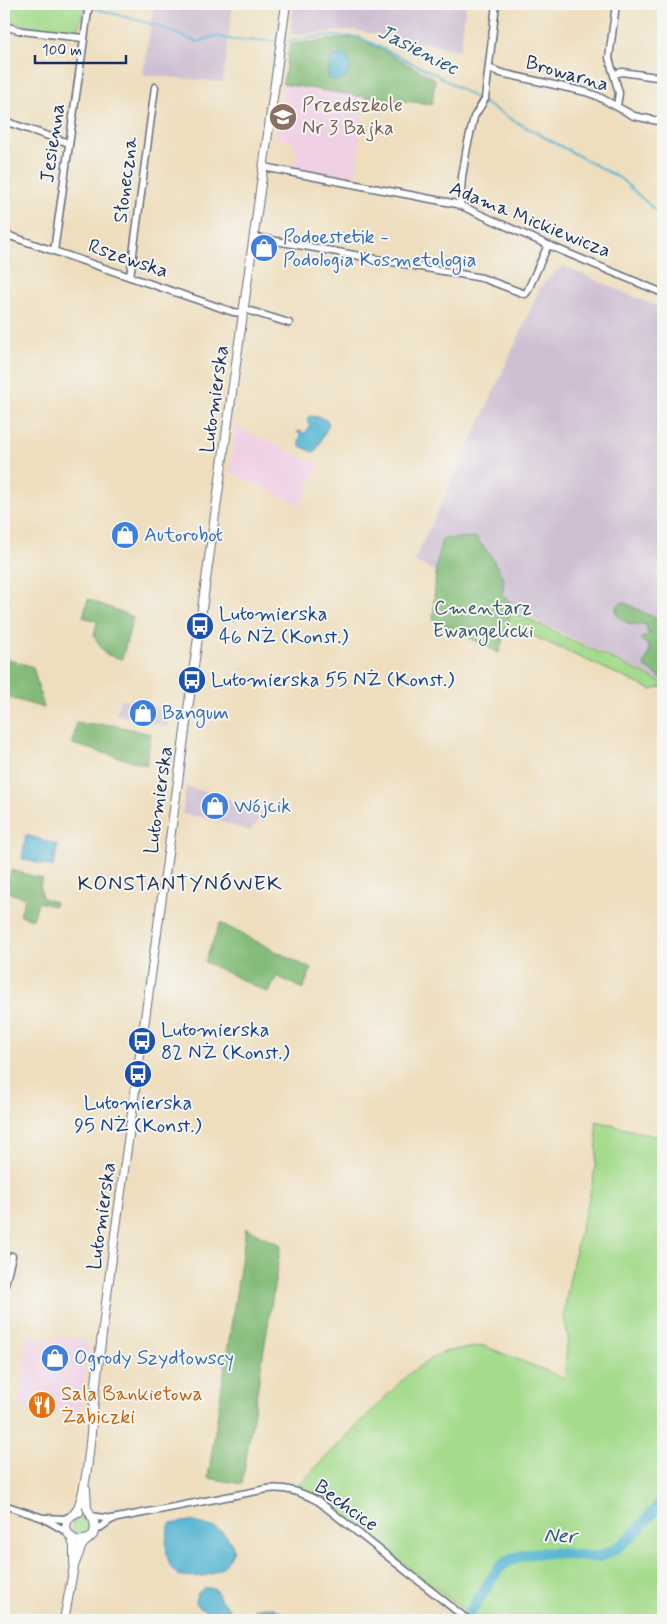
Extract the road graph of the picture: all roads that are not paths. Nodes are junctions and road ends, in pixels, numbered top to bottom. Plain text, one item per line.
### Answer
1 (286, 4) edge
2 (496, 4) edge
3 (616, 4) edge
4 (89, 7) edge
5 (4, 26) edge
6 (84, 38) junction
7 (489, 68) junction
8 (614, 74) junction
9 (663, 78) edge
10 (155, 87) dead end
11 (617, 106) junction
12 (4, 121) edge
13 (663, 122) edge
14 (69, 143) junction
15 (263, 167) junction
16 (460, 205) junction
17 (4, 234) edge
18 (254, 237) junction
19 (548, 245) junction
20 (54, 251) junction
21 (130, 277) junction
22 (663, 293) edge
23 (243, 311) junction
24 (289, 323) dead end
25 (12, 1256) dead end
26 (5, 1279) edge
27 (4, 1288) edge
28 (85, 1483) junction
29 (4, 1505) edge
30 (72, 1515) junction
31 (90, 1516) junction
32 (44, 1518) junction
33 (112, 1519) junction
34 (94, 1532) junction
35 (69, 1534) junction
36 (88, 1539) junction
37 (74, 1566) junction
38 (64, 1620) edge
39 (468, 1620) edge

1 - 15 main road, Lutomierska
2 - 7 street
3 - 8 street
4 - 6 street, Jesienna
5 - 6 street
6 - 14 street, Jesienna
7 - 11 street, Browarna
7 - 16 street
8 - 9 street
8 - 11 street
10 - 21 street, Słoneczna
11 - 13 street, Browarna
12 - 14 street
14 - 20 street, Jesienna
15 - 16 street, Adama Mickiewicza
15 - 18 main road, Lutomierska
16 - 19 street, Adama Mickiewicza
17 - 20 street, Rszewska
18 - 19 street
18 - 23 main road, Lutomierska
19 - 22 street, Adama Mickiewicza
20 - 21 street, Rszewska
21 - 23 street, Rszewska
23 - 24 street, Rszewska
23 - 28 main road, Lutomierska
25 - 26 street
26 - 27 street
28 - 30 main road, Lutomierska
28 - 31 main road, Lutomierska
29 - 32 street
30 - 31 main road
30 - 32 street
30 - 35 main road
31 - 33 street, Bechcice
31 - 34 main road
32 - 35 street
33 - 34 street, Bechcice
33 - 39 street, Bechcice
34 - 36 main road
35 - 36 main road
35 - 37 main road
36 - 37 main road
37 - 38 main road

